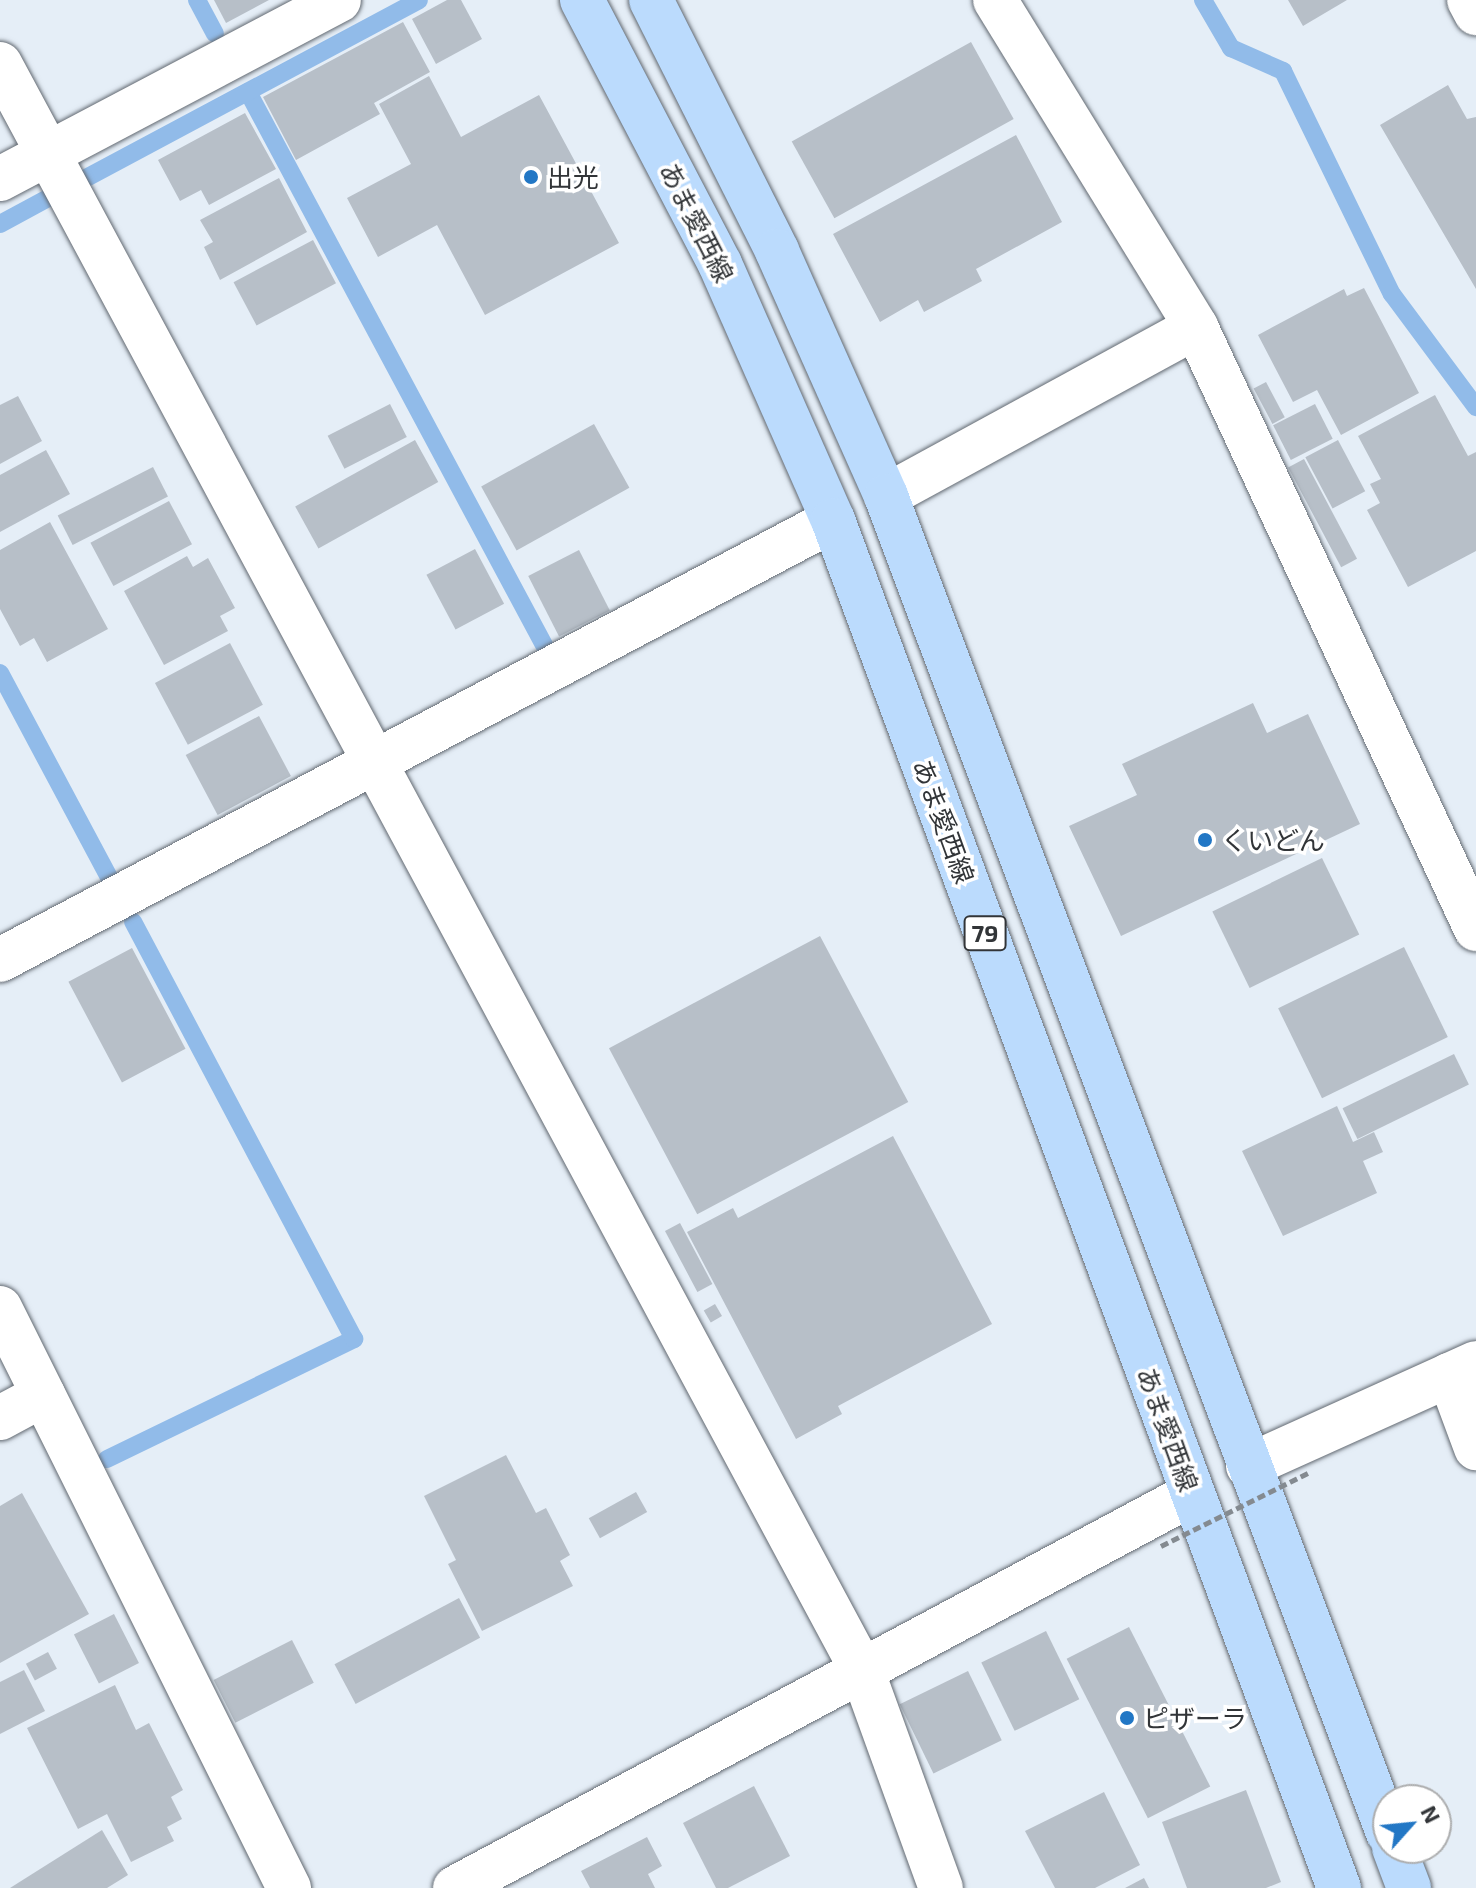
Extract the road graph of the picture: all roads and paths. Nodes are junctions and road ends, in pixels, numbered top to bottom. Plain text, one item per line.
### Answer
1 (339, 0) edge
2 (582, 0) edge
3 (651, 0) edge
4 (995, 0) edge
5 (1469, 0) edge
6 (1476, 13) edge
7 (0, 64) edge
8 (47, 154) junction
9 (0, 179) edge
10 (1196, 327) junction
11 (886, 496) junction
12 (833, 520) junction
13 (371, 763) junction
14 (1476, 929) edge
15 (0, 960) edge
16 (0, 1308) edge
17 (1462, 1369) edge
18 (43, 1395) junction
19 (0, 1418) edge
20 (1476, 1448) edge
21 (1248, 1466) junction
22 (1308, 1473) dead end
23 (1192, 1494) junction
24 (1161, 1546) dead end
25 (862, 1670) junction
26 (1372, 1791) edge
27 (1400, 1864) edge
28 (459, 1887) edge
29 (289, 1888) edge
30 (941, 1888) edge
31 (1339, 1888) edge
32 (1409, 1888) edge

1 - 8 street
2 - 12 main road, あま愛西線 / 79
3 - 11 main road, 79
4 - 10 street
5 - 6 street
7 - 8 street
8 - 9 street
8 - 13 street
10 - 11 street
10 - 14 street
11 - 21 main road, 79
12 - 13 street
12 - 23 main road, あま愛西線 / 79
13 - 15 street
13 - 25 street
16 - 18 street
17 - 20 street
17 - 21 street
18 - 19 street
18 - 29 street
21 - 26 main road, 79
22 - 24 path, bridge
23 - 25 street
23 - 31 main road, あま愛西線 / 79
25 - 28 street
25 - 30 street
27 - 32 main road

